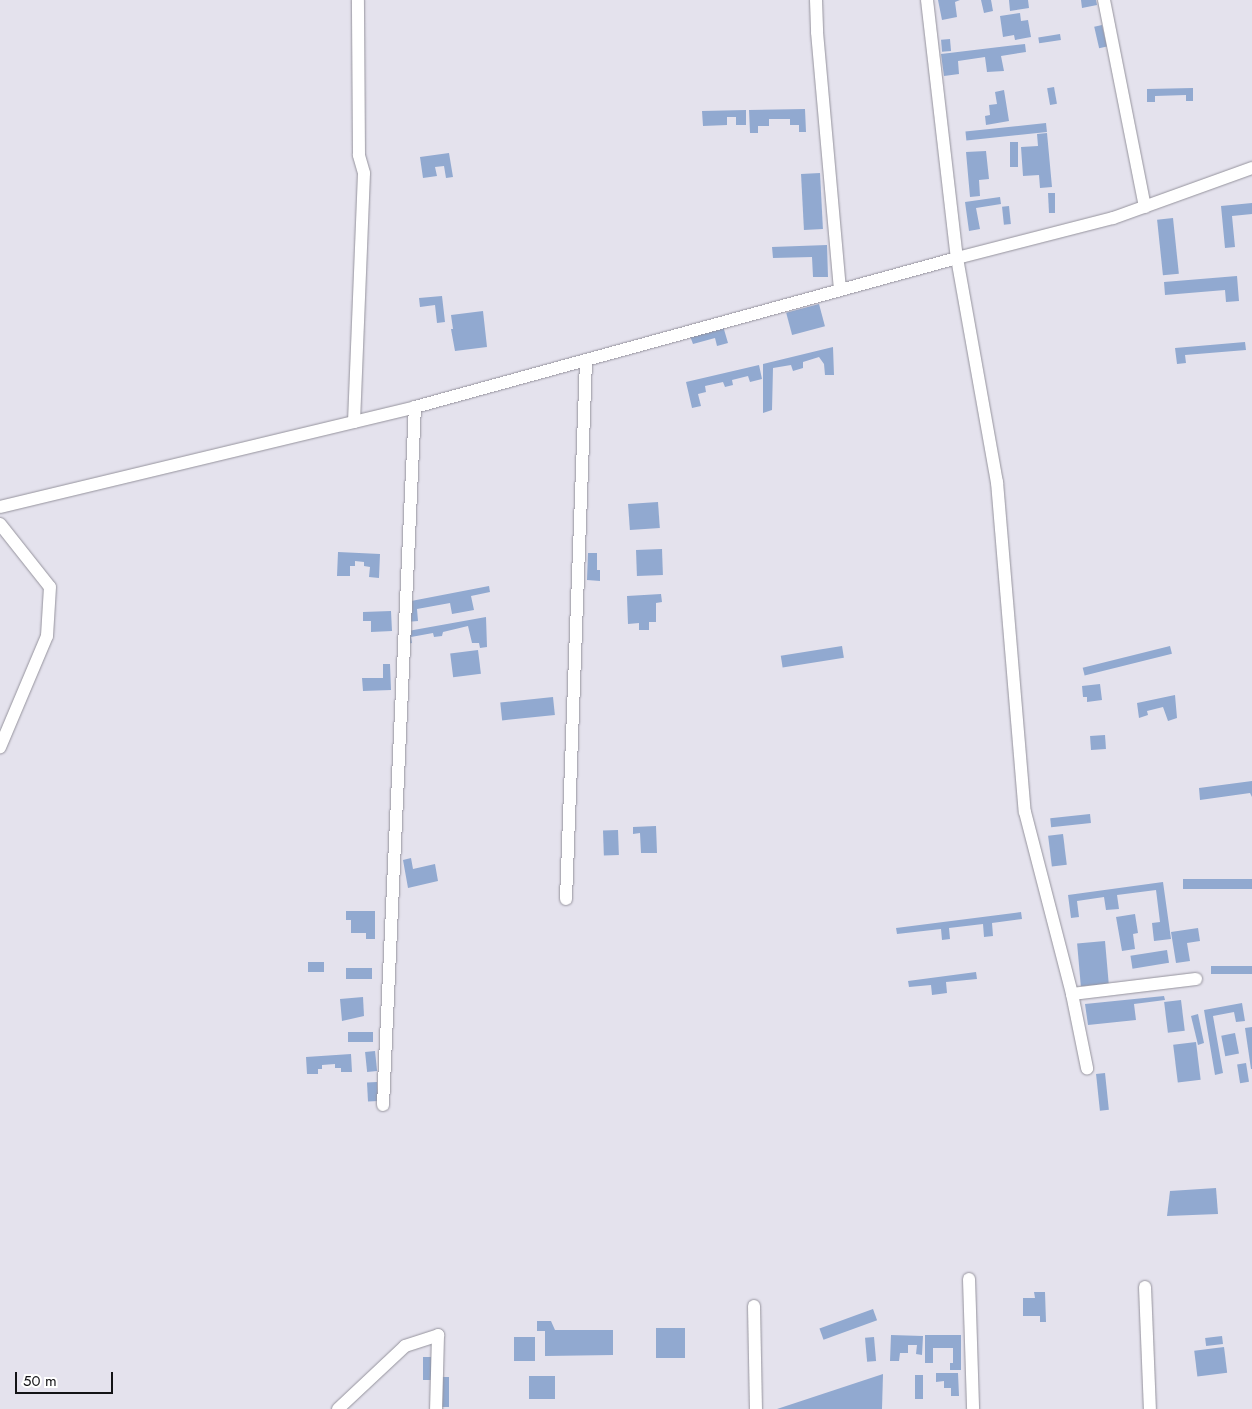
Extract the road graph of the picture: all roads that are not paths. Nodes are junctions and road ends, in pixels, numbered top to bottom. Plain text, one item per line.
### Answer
1 (358, 0) edge
2 (816, 0) edge
3 (927, 0) edge
4 (1104, 0) edge
5 (1252, 168) edge
6 (1145, 206) junction
7 (958, 258) junction
8 (840, 290) junction
9 (586, 360) junction
10 (415, 407) junction
11 (354, 422) junction
12 (0, 507) edge
13 (0, 524) edge
14 (0, 747) edge
15 (566, 899) dead end
16 (1196, 979) dead end
17 (1072, 994) junction
18 (1087, 1068) dead end
19 (383, 1105) dead end
20 (969, 1279) dead end
21 (1145, 1287) dead end
22 (754, 1306) dead end
23 (338, 1409) edge
24 (436, 1409) edge
25 (756, 1409) edge
26 (973, 1409) edge
27 (1150, 1409) edge

1 - 11 street
2 - 8 street
3 - 7 street
4 - 6 street
5 - 6 street
6 - 7 street
7 - 8 street
7 - 17 street
8 - 9 street
9 - 10 street
9 - 15 street
10 - 11 street
10 - 19 street
11 - 12 street
13 - 14 street
16 - 17 street
17 - 18 street
20 - 26 street
21 - 27 street
22 - 25 street
23 - 24 street

